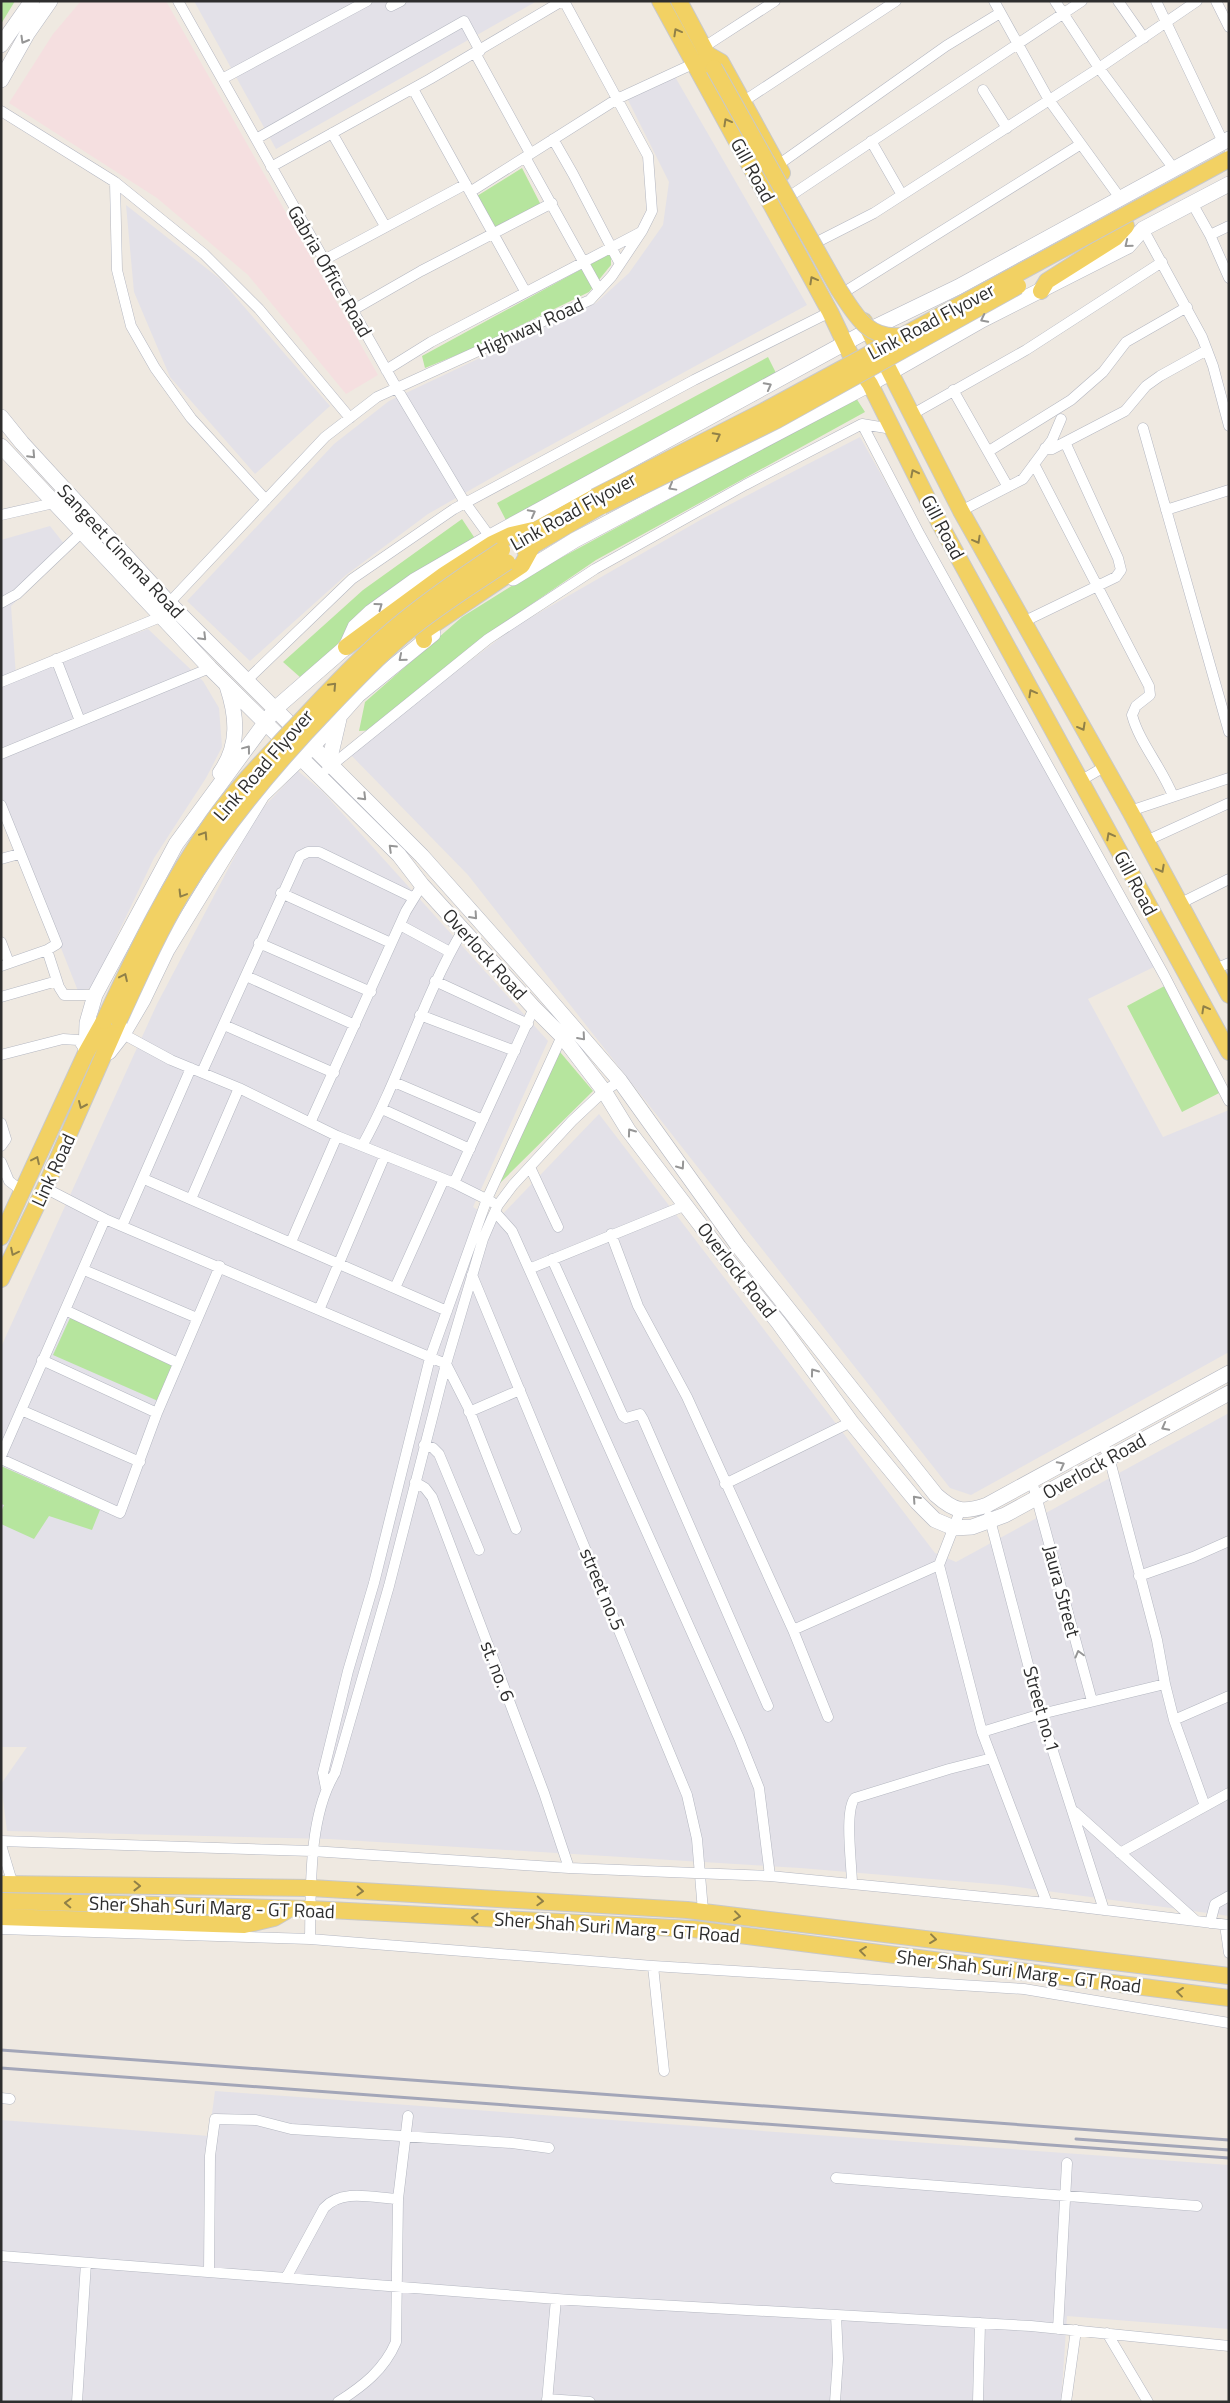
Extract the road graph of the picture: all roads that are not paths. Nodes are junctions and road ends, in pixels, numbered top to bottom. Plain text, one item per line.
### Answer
1 (32, 1) edge
2 (50, 1) edge
3 (178, 1) edge
4 (367, 1) edge
5 (563, 1) edge
6 (660, 1) edge
7 (678, 1) edge
8 (775, 1) edge
9 (896, 1) edge
10 (994, 1) edge
11 (1055, 1) edge
12 (1082, 1) edge
13 (1118, 1) edge
14 (1156, 1) edge
15 (1198, 1) edge
16 (1216, 1) edge
17 (1000, 13) junction
18 (1062, 14) junction
19 (1166, 22) junction
20 (1229, 27) edge
21 (1144, 38) junction
22 (1017, 43) junction
23 (1, 45) edge
24 (477, 52) junction
25 (705, 58) junction
26 (1100, 68) junction
27 (222, 79) junction
28 (1, 80) edge
29 (413, 89) junction
30 (983, 90) dead end
31 (617, 99) junction
32 (1049, 100) junction
33 (744, 101) junction
34 (1, 111) edge
35 (1006, 128) junction
36 (332, 133) junction
37 (256, 139) junction
38 (553, 139) junction
39 (871, 141) junction
40 (1226, 141) edge
41 (1082, 144) junction
42 (528, 155) junction
43 (1229, 159) edge
44 (778, 165) junction
45 (271, 167) junction
46 (1174, 169) junction
47 (1229, 172) edge
48 (114, 182) junction
49 (1229, 184) edge
50 (468, 188) junction
51 (793, 194) junction
52 (902, 195) junction
53 (1120, 198) junction
54 (552, 203) junction
55 (1192, 203) junction
56 (384, 226) junction
57 (1126, 226) junction
58 (1229, 226) edge
59 (1143, 229) junction
60 (642, 231) junction
61 (494, 235) junction
62 (1210, 235) junction
63 (820, 241) junction
64 (611, 247) junction
65 (324, 260) junction
66 (583, 261) junction
67 (1162, 262) junction
68 (620, 264) junction
69 (1227, 267) edge
70 (1229, 278) edge
71 (599, 290) junction
72 (524, 291) junction
73 (846, 291) junction
74 (1041, 291) junction
75 (1187, 307) junction
76 (353, 310) junction
77 (830, 312) junction
78 (869, 330) junction
79 (902, 336) junction
80 (847, 344) junction
81 (1207, 350) junction
82 (386, 370) junction
83 (890, 372) junction
84 (870, 384) junction
85 (397, 388) junction
86 (953, 390) junction
87 (1227, 411) edge
88 (911, 415) junction
89 (1, 417) edge
90 (350, 418) junction
91 (1061, 419) dead end
92 (862, 424) junction
93 (1229, 426) edge
94 (1143, 428) dead end
95 (892, 429) junction
96 (1065, 442) junction
97 (1, 446) edge
98 (1045, 448) junction
99 (989, 451) junction
100 (6, 460) edge
101 (1034, 464) junction
102 (1008, 486) junction
103 (1229, 490) edge
104 (68, 494) junction
105 (266, 500) junction
106 (54, 503) junction
107 (465, 503) junction
108 (1166, 510) junction
109 (961, 512) junction
110 (1, 515) edge
111 (82, 532) junction
112 (490, 536) junction
113 (533, 538) junction
114 (1098, 586) junction
115 (1, 603) edge
116 (166, 609) junction
117 (1023, 622) junction
118 (425, 635) junction
119 (346, 647) junction
120 (56, 659) junction
121 (210, 668) junction
122 (246, 681) junction
123 (1, 682) edge
124 (226, 682) junction
125 (276, 708) junction
126 (339, 719) junction
127 (80, 721) junction
128 (267, 724) junction
129 (1229, 732) edge
130 (312, 747) junction
131 (1, 754) edge
132 (301, 759) junction
133 (330, 763) junction
134 (1104, 767) junction
135 (319, 777) junction
136 (1229, 778) edge
137 (1080, 781) junction
138 (1173, 796) junction
139 (1229, 803) edge
140 (1, 804) edge
141 (1130, 811) junction
142 (1146, 841) junction
143 (171, 852) junction
144 (19, 854) junction
145 (422, 856) junction
146 (1, 859) edge
147 (408, 869) junction
148 (1229, 879) edge
149 (422, 885) junction
150 (281, 893) junction
151 (414, 898) junction
152 (1180, 904) junction
153 (400, 925) junction
154 (463, 930) junction
155 (1, 942) edge
156 (259, 943) junction
157 (391, 943) junction
158 (47, 950) junction
159 (450, 952) junction
160 (5, 964) edge
161 (1222, 966) edge
162 (246, 976) junction
163 (435, 981) junction
164 (57, 982) junction
165 (371, 992) junction
166 (95, 995) junction
167 (1229, 995) edge
168 (1, 997) edge
169 (534, 1008) junction
170 (420, 1015) junction
171 (528, 1024) junction
172 (115, 1025) junction
173 (224, 1025) junction
174 (355, 1025) junction
175 (562, 1036) junction
176 (515, 1051) junction
177 (1229, 1052) edge
178 (86, 1053) junction
179 (1, 1055) edge
180 (102, 1060) joint
181 (191, 1068) junction
182 (202, 1072) junction
183 (334, 1073) junction
184 (620, 1081) junction
185 (394, 1082) junction
186 (239, 1088) junction
187 (604, 1092) junction
188 (1229, 1101) edge
189 (382, 1109) junction
190 (483, 1120) junction
191 (1, 1123) edge
192 (310, 1123) junction
193 (337, 1136) junction
194 (1, 1146) edge
195 (362, 1146) junction
196 (470, 1149) junction
197 (384, 1155) junction
198 (530, 1166) junction
199 (2, 1167) edge
200 (144, 1179) junction
201 (449, 1181) junction
202 (45, 1188) junction
203 (22, 1191) junction
204 (191, 1199) junction
205 (487, 1199) junction
206 (686, 1205) junction
207 (496, 1208) junction
208 (105, 1219) junction
209 (122, 1226) junction
210 (558, 1227) dead end
211 (611, 1234) junction
212 (1, 1237) edge
213 (292, 1242) junction
214 (552, 1259) junction
215 (339, 1262) junction
216 (220, 1266) junction
217 (529, 1268) junction
218 (84, 1270) junction
219 (472, 1275) junction
220 (1, 1279) edge
221 (395, 1288) junction
222 (65, 1310) junction
223 (319, 1310) junction
224 (447, 1311) junction
225 (197, 1318) junction
226 (430, 1358) junction
227 (42, 1360) junction
228 (178, 1363) junction
229 (446, 1364) junction
230 (1229, 1373) edge
231 (1200, 1388) junction
232 (520, 1390) junction
233 (1229, 1393) edge
234 (1208, 1404) junction
235 (21, 1410) junction
236 (470, 1412) junction
237 (157, 1413) junction
238 (851, 1422) junction
239 (1102, 1443) junction
240 (424, 1445) junction
241 (1, 1457) edge
242 (1108, 1457) junction
243 (140, 1462) junction
244 (1032, 1480) junction
245 (415, 1482) junction
246 (725, 1484) junction
247 (1036, 1498) junction
248 (987, 1505) junction
249 (960, 1511) junction
250 (990, 1521) junction
251 (954, 1528) junction
252 (516, 1529) dead end
253 (1229, 1542) edge
254 (478, 1550) dead end
255 (939, 1565) junction
256 (1139, 1576) junction
257 (793, 1630) junction
258 (1165, 1684) junction
259 (1229, 1696) edge
260 (1092, 1701) junction
261 (768, 1706) dead end
262 (1041, 1714) junction
263 (828, 1717) dead end
264 (1174, 1720) junction
265 (982, 1732) junction
266 (992, 1758) junction
267 (326, 1788) junction
268 (1229, 1794) edge
269 (1205, 1806) junction
270 (1073, 1809) junction
271 (1, 1841) edge
272 (1, 1845) edge
273 (312, 1851) junction
274 (1120, 1853) junction
275 (569, 1868) junction
276 (701, 1874) junction
277 (770, 1876) junction
278 (7, 1884) edge
279 (852, 1884) junction
280 (311, 1888) junction
281 (1229, 1896) edge
282 (1, 1901) edge
283 (1047, 1903) junction
284 (291, 1909) junction
285 (310, 1909) junction
286 (1104, 1910) junction
287 (703, 1912) junction
288 (1, 1917) edge
289 (1195, 1920) junction
290 (1210, 1922) junction
291 (1227, 1925) edge
292 (1, 1929) edge
293 (310, 1939) junction
294 (1229, 1953) edge
295 (653, 1966) junction
296 (1229, 1976) edge
297 (1229, 1998) edge
298 (1229, 2023) edge
299 (664, 2071) dead end
300 (408, 2116) dead end
301 (407, 2136) junction
302 (549, 2148) dead end
303 (1067, 2163) dead end
304 (836, 2178) dead end
305 (1066, 2196) junction
306 (398, 2199) junction
307 (1197, 2206) dead end
308 (1, 2256) edge
309 (86, 2263) junction
310 (209, 2272) junction
311 (286, 2278) junction
312 (395, 2287) junction
313 (556, 2299) junction
314 (836, 2315) junction
315 (980, 2324) junction
316 (1058, 2329) junction
317 (1076, 2330) junction
318 (1107, 2333) junction
319 (1229, 2346) edge
320 (547, 2400) edge
321 (77, 2402) edge
322 (338, 2402) edge
323 (590, 2402) edge
324 (836, 2402) edge
325 (978, 2402) edge
326 (1066, 2402) edge
327 (1148, 2402) edge

1 - 23 street
2 -> 28 street
3 - 27 street, Gabria Office Road
4 - 27 street
5 - 24 street
5 - 31 street, Highway Road
25 -> 6 main road, Gill Road
7 - 25 main road, Gill Road
8 - 25 street
9 - 33 street
10 - 17 street
11 - 18 street
12 - 18 street
13 - 21 street
14 - 19 street
15 - 19 street
16 - 20 street
17 - 22 street
17 - 44 street
18 - 22 street
18 - 26 street
19 - 21 street
19 - 40 street
21 - 26 street
22 - 32 street
22 - 39 street
24 - 29 street
24 - 37 street
24 - 42 street
25 - 31 street
25 - 33 main road, Gill Road
77 -> 25 main road, Gill Road
25 - 79 main road, bridge
26 - 32 street
26 - 46 street
27 - 37 street, Gabria Office Road
29 - 36 street
29 - 50 street
30 - 35 street
31 - 38 street
31 - 60 street, Highway Road
32 - 35 street
32 - 41 street
33 - 44 main road, Gill Road
34 - 48 street
35 - 52 street
36 - 45 street
36 - 56 street
37 - 45 street, Gabria Office Road
38 - 42 street
38 - 64 street
39 - 51 street
39 - 52 street
40 - 46 street
41 - 53 street
41 - 73 street
42 - 50 street
42 - 54 street
43 - 79 main road, Link Road Flyover, bridge
44 - 51 main road, Gill Road
45 - 65 street, Gabria Office Road
46 - 53 street
47 - 57 main road, Link Road Flyover
48 - 90 street
48 - 105 street
49 - 55 street
50 - 56 street
50 - 61 street
51 - 63 main road, Gill Road
52 - 63 street
53 - 78 street
54 - 61 street
54 - 66 street
55 - 59 street
55 - 62 street
56 - 65 street
57 - 74 main road
57 - 113 main road, Link Road Flyover, bridge
58 - 62 street
59 - 67 street
59 -> 74 street
60 - 64 street
60 - 68 street, Highway Road
61 - 72 street
61 - 76 street
62 - 69 street
63 - 73 main road, Gill Road
64 - 66 street
64 - 68 street
65 - 76 street, Gabria Office Road
66 - 71 street
66 - 72 street
67 - 75 street
67 - 86 street
68 - 71 street, Highway Road
69 - 70 street
71 - 85 street, Highway Road
72 - 82 street
73 - 78 main road, Gill Road
74 -> 83 street
75 - 81 street
75 - 99 street
76 - 82 street, Gabria Office Road
77 - 80 main road, Gill Road
77 - 107 street
78 - 80 street
78 - 83 main road, Gill Road
113 -> 79 main road, Link Road Flyover, bridge
80 - 84 main road, Gill Road
112 -> 80 street
81 - 87 street
81 - 96 street
82 - 85 street, Gabria Office Road
83 - 84 street
83 - 88 main road, Gill Road
84 - 95 main road, Gill Road
84 -> 118 street
85 - 90 street, Highway Road
85 - 107 street, Gabria Office Road
86 - 88 street
86 - 99 street
87 - 93 street
88 - 109 main road, Gill Road
89 -> 104 street, Sangeet Cinema Road
90 - 105 street, Highway Road
91 - 98 street
92 - 95 street
92 - 133 street
92 - 188 street
94 - 108 street
137 -> 95 main road, Gill Road
96 - 98 street
96 - 114 street
97 - 100 street, Sangeet Cinema Road
98 - 101 street
99 - 102 street
100 - 106 street, Sangeet Cinema Road
101 - 102 street
101 - 114 street
102 - 109 street
103 - 108 street
104 - 106 street
104 - 116 street, Sangeet Cinema Road
105 - 116 street, Highway Road
106 - 110 street
106 - 111 street, Sangeet Cinema Road
107 - 112 street, Gabria Office Road
107 - 122 street
108 - 129 street
109 -> 117 main road, Gill Road
111 - 115 street
111 - 116 street, Sangeet Cinema Road
119 -> 112 street
113 - 118 main road
113 - 119 main road
113 - 172 main road, Link Road Flyover, bridge
114 - 117 street
114 - 138 street
116 - 120 street
116 - 121 street, Sangeet Cinema Road
116 -> 122 street, Sangeet Cinema Road
117 -> 134 main road, Gill Road
118 -> 126 street
119 - 125 street
120 - 123 street
120 - 127 street
121 - 124 street, Sangeet Cinema Road
121 - 127 street
122 - 125 street, Sangeet Cinema Road
124 - 128 street, Sangeet Cinema Road
124 - 143 street
125 - 128 street
125 - 130 street, Overlock Road
126 - 130 street
126 - 133 street
127 - 131 street
128 - 132 street, Overlock Road
143 -> 128 street
130 - 132 street
130 - 133 street, Overlock Road
132 - 135 street, Overlock Road
132 - 172 street
133 - 135 street
133 -> 145 street, Overlock Road
134 - 137 street
134 - 141 main road, Gill Road
147 -> 135 street, Overlock Road
136 - 138 street
177 -> 137 main road, Gill Road
138 - 141 street
139 - 142 street
140 - 144 street
141 - 142 main road, Gill Road
142 -> 152 main road, Gill Road
143 - 166 street
144 - 146 street
144 - 158 street
145 - 147 street
145 -> 184 street, Overlock Road
147 - 149 street, Overlock Road
148 - 152 street
149 - 151 street
149 - 154 street, Overlock Road
150 - 151 street
150 - 156 street
150 - 157 street
151 - 153 street
152 - 161 main road, Gill Road
153 - 157 street
153 - 159 street
154 - 159 street
154 - 169 street, Overlock Road
155 - 160 street
156 - 162 street
156 - 165 street
157 - 165 street
158 - 160 street
158 - 164 street
159 - 163 street
161 - 167 main road, Gill Road
162 - 173 street
162 - 174 street
163 - 170 street
163 - 171 street
164 - 166 street
164 - 168 street
165 - 174 street
166 - 178 street
169 - 171 street
169 - 175 street, Overlock Road
170 - 176 street
170 - 185 street
171 - 176 street
172 - 178 main road, Link Road Flyover
172 - 180 main road, Link Road Flyover
172 - 181 street
173 - 182 street
173 - 183 street
174 - 183 street
175 - 187 street, Overlock Road
175 - 205 street
176 - 190 street
178 - 179 street
203 -> 178 main road, Link Road
180 -> 202 main road, Link Road
181 - 182 street
181 - 200 street
182 - 186 street
183 - 192 street
184 - 187 street
184 -> 249 street, Overlock Road
185 - 189 street
185 - 190 street
186 - 192 street
186 - 204 street
187 - 198 street
206 -> 187 street, Overlock Road
189 - 195 street
189 - 196 street
190 - 196 street
191 - 194 street
192 - 193 street
193 - 195 street
193 - 213 street
195 - 197 street
196 - 201 street
197 - 201 street
197 - 215 street
198 - 207 street
198 - 210 street
199 - 203 street
200 - 204 street
200 - 209 street
201 - 205 street
201 - 221 street
202 - 208 street
202 -> 220 main road, Link Road
203 - 212 main road, Link Road
204 - 213 street
205 - 207 street
205 - 224 street
206 - 211 street
238 -> 206 street, Overlock Road
207 - 217 street
207 - 219 street
208 - 209 street
208 - 218 street
209 - 216 street
211 - 214 street
211 - 246 street
213 - 215 street
214 - 217 street
214 - 261 street
215 - 221 street
215 - 223 street
216 - 223 street
216 - 225 street
217 - 277 street
218 - 222 street
218 - 225 street
219 - 229 street
219 - 232 street, street no.5
221 - 224 street
222 - 227 street
222 - 228 street
223 - 226 street
224 - 226 street
225 - 228 street
226 - 229 street
226 - 267 street
227 - 235 street
227 - 237 street
228 - 237 street
229 - 236 street
229 - 240 street
230 - 231 street, Overlock Road
231 - 234 street
231 - 239 street, Overlock Road
232 - 236 street
232 - 276 street, street no.5
233 - 234 street, Overlock Road
234 -> 242 street, Overlock Road
235 - 241 street
235 - 243 street
236 - 252 street
237 - 243 street
238 - 246 street
251 -> 238 street, Overlock Road
239 - 242 street
244 -> 239 street, Overlock Road
240 - 245 street
240 - 254 street
241 - 243 street
242 - 247 street, Overlock Road
242 - 256 street
244 - 247 street, Jaura Street
244 - 248 street, Overlock Road
245 - 267 street
245 - 275 street, st. no. 6
246 - 257 street
247 - 250 street, Overlock Road
260 -> 247 street, Jaura Street
248 - 249 street, Overlock Road
248 - 250 street, Street no.1
249 - 251 street
250 - 251 street, Overlock Road
250 - 262 street, Street no.1
251 - 255 street
253 - 256 street
255 - 257 street
255 - 265 street
256 - 258 street
257 - 263 street
258 - 260 street
258 - 264 street
259 - 264 street
260 - 262 street
262 - 265 street
262 - 270 street, Street no.1
264 - 269 street
265 - 266 street
266 - 279 street
266 - 283 street
267 - 273 street
268 - 269 street
269 - 274 street
270 - 274 street
270 - 286 street, Street no.1
271 - 273 street
272 - 278 street
273 - 275 street
273 - 280 street
274 - 289 street
275 - 276 street
276 - 277 street
276 - 287 street, street no.5
277 - 279 street
278 -> 280 main road, Sher Shah Suri Marg - GT Road
279 - 283 street
280 - 285 street
280 -> 287 main road, Sher Shah Suri Marg - GT Road
281 - 290 street
284 -> 282 main road, Sher Shah Suri Marg - GT Road
283 - 286 street
284 - 285 main road, Sher Shah Suri Marg - GT Road
284 - 288 main road
285 - 293 street
297 -> 285 main road, Sher Shah Suri Marg - GT Road
286 - 289 street
287 -> 296 main road, Sher Shah Suri Marg - GT Road
289 - 290 street
290 - 291 street
291 - 294 street
292 - 293 street
293 - 295 street
295 - 298 street
295 - 299 street
300 - 301 street
301 - 302 street
301 - 306 street
301 - 310 street
303 - 305 street
304 - 305 street
305 - 307 street
305 - 316 street
306 - 311 street
306 - 312 street
308 - 309 street
309 - 310 street
309 - 321 street
310 - 311 street
311 - 312 street
312 - 313 street
312 - 322 street
313 - 314 street
313 - 320 street
314 - 315 street
314 - 324 street
315 - 316 street
315 - 325 street
316 - 317 street
317 - 318 street
317 - 326 street
318 - 319 street
318 - 327 street
320 - 323 street

